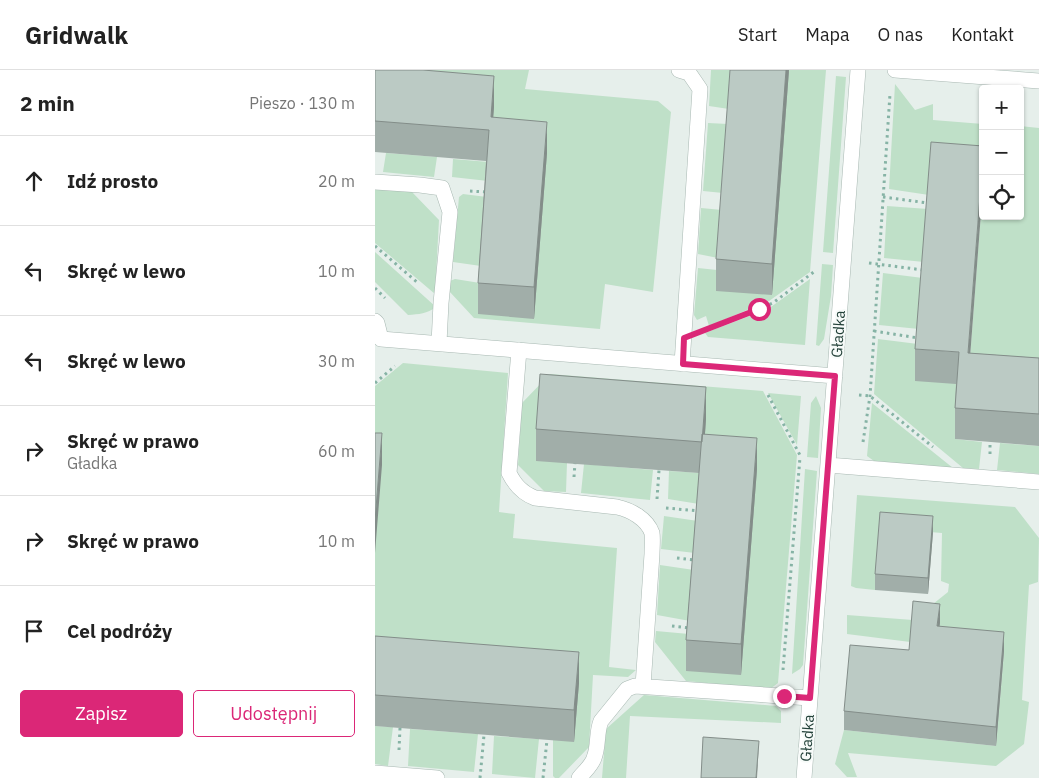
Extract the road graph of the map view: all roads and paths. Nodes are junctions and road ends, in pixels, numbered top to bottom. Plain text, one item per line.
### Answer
1 (679, 70) edge
2 (858, 70) edge
3 (895, 70) edge
4 (1039, 81) edge
5 (891, 88) dead end
6 (375, 182) edge
7 (883, 197) junction
8 (928, 203) edge
9 (375, 246) edge
10 (815, 271) dead end
11 (441, 303) junction
12 (375, 321) edge
13 (874, 331) junction
14 (684, 338) junction
15 (918, 338) edge
16 (439, 343) junction
17 (519, 350) junction
18 (683, 364) junction
19 (835, 376) junction
20 (763, 387) dead end
21 (834, 392) junction
22 (869, 396) junction
23 (934, 448) dead end
24 (801, 456) dead end
25 (828, 465) junction
26 (859, 467) junction
27 (659, 470) edge
28 (1039, 482) edge
29 (657, 507) dead end
30 (643, 686) junction
31 (810, 698) junction
32 (484, 735) edge
33 (547, 740) edge
34 (375, 773) edge
35 (416, 777) edge
36 (437, 778) edge
37 (480, 778) edge
38 (543, 778) edge
39 (579, 778) edge
40 (804, 778) edge

1 - 14 street
2 - 19 street, Gładka
3 - 4 street
5 - 7 path
6 - 11 street
7 - 8 path
7 - 13 path
9 - 11 path
10 - 14 path
11 - 16 street
12 - 16 street
13 - 15 path
13 - 22 path
14 - 18 street
16 - 17 street
17 - 18 street
17 - 30 street
18 - 19 street
19 - 21 street, Gładka
20 - 24 path
21 - 22 path
21 - 25 street, Gładka
22 - 23 path
22 - 26 path
25 - 26 street
25 - 31 street, Gładka
26 - 28 street
27 - 29 path
30 - 31 street
30 - 39 street
31 - 40 street, Gładka
32 - 37 path
33 - 38 path
34 - 35 street
35 - 36 street

